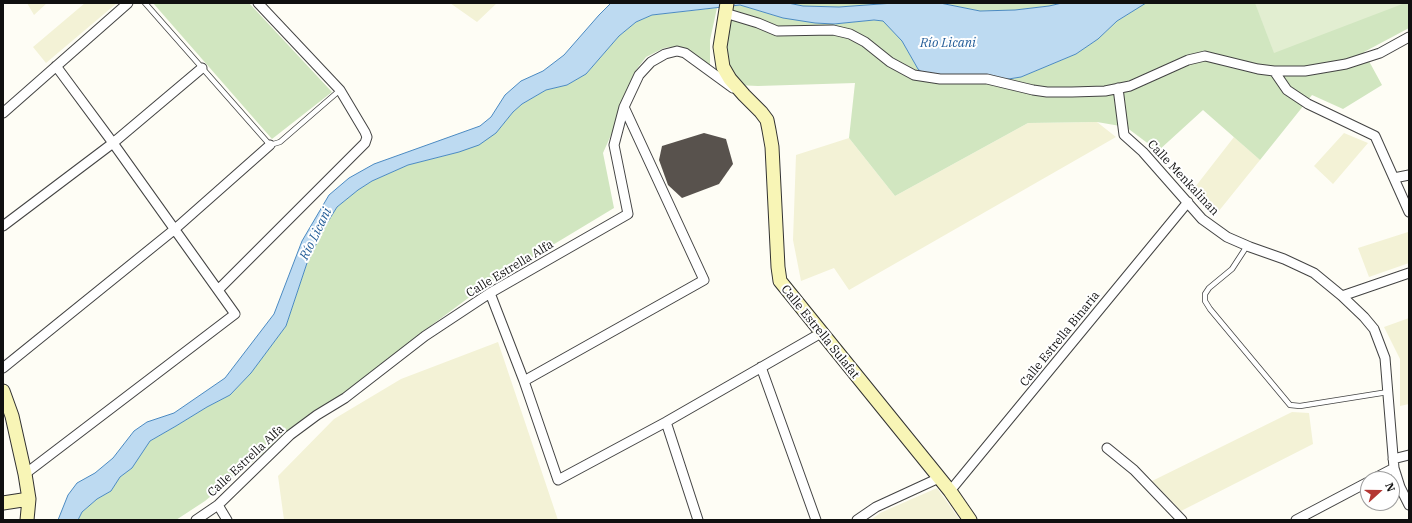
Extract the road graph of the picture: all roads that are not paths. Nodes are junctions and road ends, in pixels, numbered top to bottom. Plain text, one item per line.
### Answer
1 (128, 3) edge
2 (145, 3) edge
3 (258, 3) edge
4 (726, 8) edge
5 (1409, 37) edge
6 (56, 66) junction
7 (202, 68) junction
8 (1274, 71) junction
9 (1118, 88) junction
10 (340, 90) junction
11 (744, 95) junction
12 (624, 107) junction
13 (3, 113) edge
14 (114, 143) junction
15 (270, 145) junction
16 (1409, 175) edge
17 (1394, 178) junction
18 (1188, 202) junction
19 (1409, 212) edge
20 (3, 226) edge
21 (175, 229) junction
22 (1247, 246) junction
23 (1409, 273) edge
24 (218, 290) junction
25 (490, 293) junction
26 (1342, 296) junction
27 (821, 333) junction
28 (3, 368) edge
29 (761, 368) junction
30 (524, 381) junction
31 (3, 392) edge
32 (1388, 392) junction
33 (7, 417) edge
34 (666, 422) junction
35 (1107, 448) dead end
36 (1409, 455) edge
37 (1393, 464) junction
38 (1384, 471) edge
39 (25, 474) junction
40 (939, 478) junction
41 (1360, 486) edge
42 (950, 491) junction
43 (28, 499) junction
44 (3, 503) edge
45 (218, 505) junction
46 (1409, 505) edge
47 (27, 520) edge
48 (196, 520) edge
49 (227, 520) edge
50 (698, 520) edge
51 (816, 520) edge
52 (857, 520) edge
53 (970, 520) edge
54 (1182, 520) edge
55 (1296, 520) edge

1 - 6 street
2 - 7 lane
3 - 10 street
4 - 9 street
4 - 11 street, Calle Estrella Sulafat
5 - 8 street
6 - 13 street
6 - 14 street
7 - 14 street
7 - 15 lane
8 - 9 street
8 - 17 street
9 - 18 street, Calle Menkalinan
10 - 15 lane
10 - 24 street
11 - 12 street, Calle Estrella Alfa
11 - 27 street, Calle Estrella Sulafat
12 - 25 street, Calle Estrella Alfa
12 - 30 street
14 - 20 street
14 - 21 street
15 - 21 street
16 - 17 street
17 - 19 street
18 - 22 street, Calle Menkalinan
18 - 42 street, Calle Estrella Binaria
21 - 24 street
21 - 28 street
22 - 26 street, Calle Menkalinan
22 - 32 lane
23 - 26 street
24 - 39 street
25 - 30 street
25 - 45 street, Calle Estrella Alfa
26 - 32 street, Calle Menkalinan
27 - 29 street
27 - 40 street, Calle Estrella Sulafat
29 - 34 street
29 - 51 street
30 - 34 street
31 - 33 street
32 - 37 street, Calle Menkalinan
33 - 39 street
34 - 50 street
35 - 54 street
36 - 37 street
37 - 38 street
37 - 46 street, Calle Menkalinan
39 - 43 street
40 - 42 street, Calle Estrella Sulafat
40 - 52 street
41 - 55 street
42 - 53 street, Calle Estrella Sulafat
43 - 44 street
43 - 47 street
45 - 48 street, Calle Estrella Alfa
45 - 49 street

